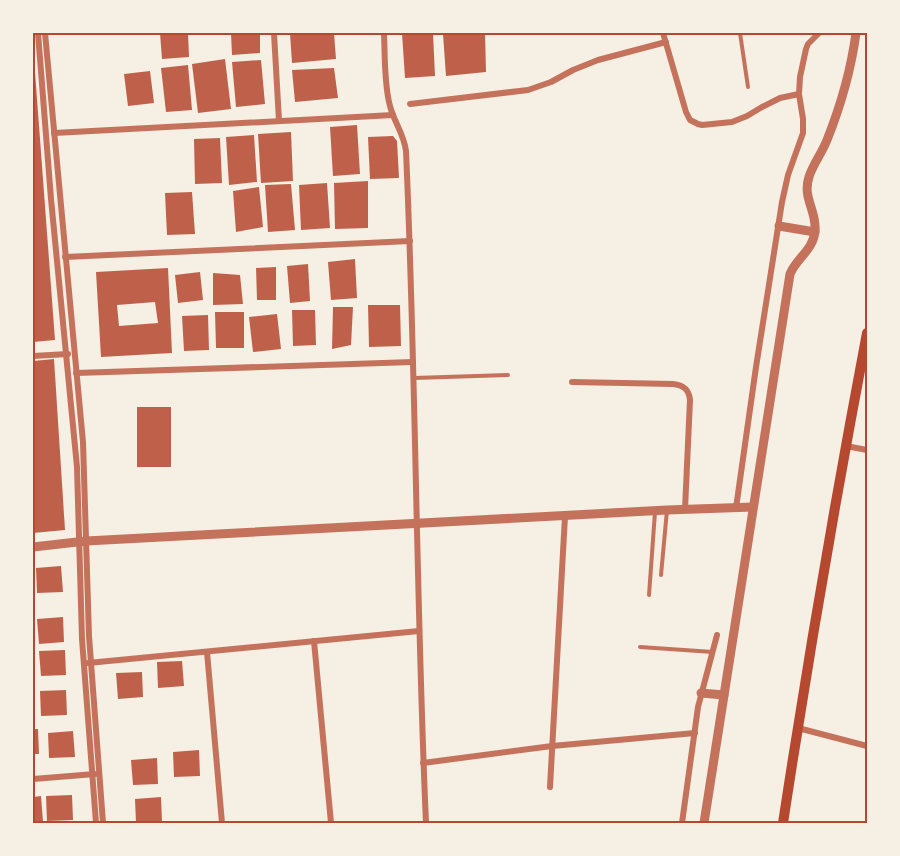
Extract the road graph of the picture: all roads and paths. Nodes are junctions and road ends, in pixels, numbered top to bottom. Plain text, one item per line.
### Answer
1 (38, 33) edge
2 (45, 33) edge
3 (274, 33) edge
4 (384, 33) edge
5 (663, 33) edge
6 (740, 33) edge
7 (819, 33) edge
8 (856, 33) edge
9 (666, 42) junction
10 (748, 87) dead end
11 (799, 94) junction
12 (410, 104) dead end
13 (393, 115) junction
14 (279, 121) junction
15 (54, 133) junction
16 (779, 226) junction
17 (815, 232) junction
18 (410, 242) junction
19 (65, 257) junction
20 (867, 333) edge
21 (74, 353) junction
22 (65, 354) junction
23 (33, 356) edge
24 (413, 362) junction
25 (76, 373) junction
26 (508, 375) dead end
27 (414, 378) junction
28 (572, 382) dead end
29 (846, 446) junction
30 (867, 450) edge
31 (753, 507) junction
32 (736, 508) junction
33 (685, 509) junction
34 (667, 510) junction
35 (656, 511) junction
36 (565, 516) junction
37 (417, 524) junction
38 (82, 542) junction
39 (33, 547) edge
40 (662, 575) dead end
41 (649, 595) dead end
42 (419, 631) junction
43 (717, 635) dead end
44 (314, 641) junction
45 (640, 647) dead end
46 (207, 652) junction
47 (714, 652) junction
48 (87, 663) junction
49 (701, 693) junction
50 (724, 695) junction
51 (798, 728) junction
52 (695, 734) junction
53 (552, 746) junction
54 (867, 746) edge
55 (423, 763) junction
56 (91, 774) junction
57 (99, 774) junction
58 (33, 778) edge
59 (550, 787) dead end
60 (96, 823) edge
61 (103, 823) edge
62 (222, 823) edge
63 (331, 823) edge
64 (426, 823) edge
65 (682, 823) edge
66 (704, 823) edge
67 (783, 823) edge

1 - 22 street
2 - 15 street
3 - 14 street
4 - 13 street
5 - 9 street
6 - 10 lane
7 - 11 street
8 - 17 street
9 - 11 street
9 - 12 street
11 - 16 street
13 - 14 street
13 - 18 street
14 - 15 street
15 - 19 street
16 - 17 street
16 - 32 street
17 - 31 street
18 - 19 street
18 - 24 street
19 - 21 street
20 - 29 main road
21 - 22 street
21 - 25 street
22 - 23 street
22 - 38 street
24 - 25 street
24 - 27 street
25 - 38 street
26 - 27 lane
27 - 37 street
28 - 33 street
29 - 30 street
29 - 51 main road
31 - 32 street
31 - 50 street
32 - 33 street
33 - 34 street
34 - 35 street
34 - 40 lane
35 - 36 street
35 - 41 lane
36 - 37 street
36 - 53 street
37 - 38 street
37 - 42 street
38 - 39 street
38 - 48 street
42 - 44 street
42 - 55 street
43 - 47 street
44 - 46 street
44 - 63 street
45 - 47 lane
46 - 48 street
46 - 62 street
47 - 49 street
48 - 56 street
48 - 57 street
49 - 50 street
49 - 52 street
50 - 66 street
51 - 54 street
51 - 67 main road
52 - 53 street
52 - 65 street
53 - 55 street
53 - 59 street
55 - 64 street
56 - 57 street
56 - 58 street
56 - 60 street
57 - 61 street

